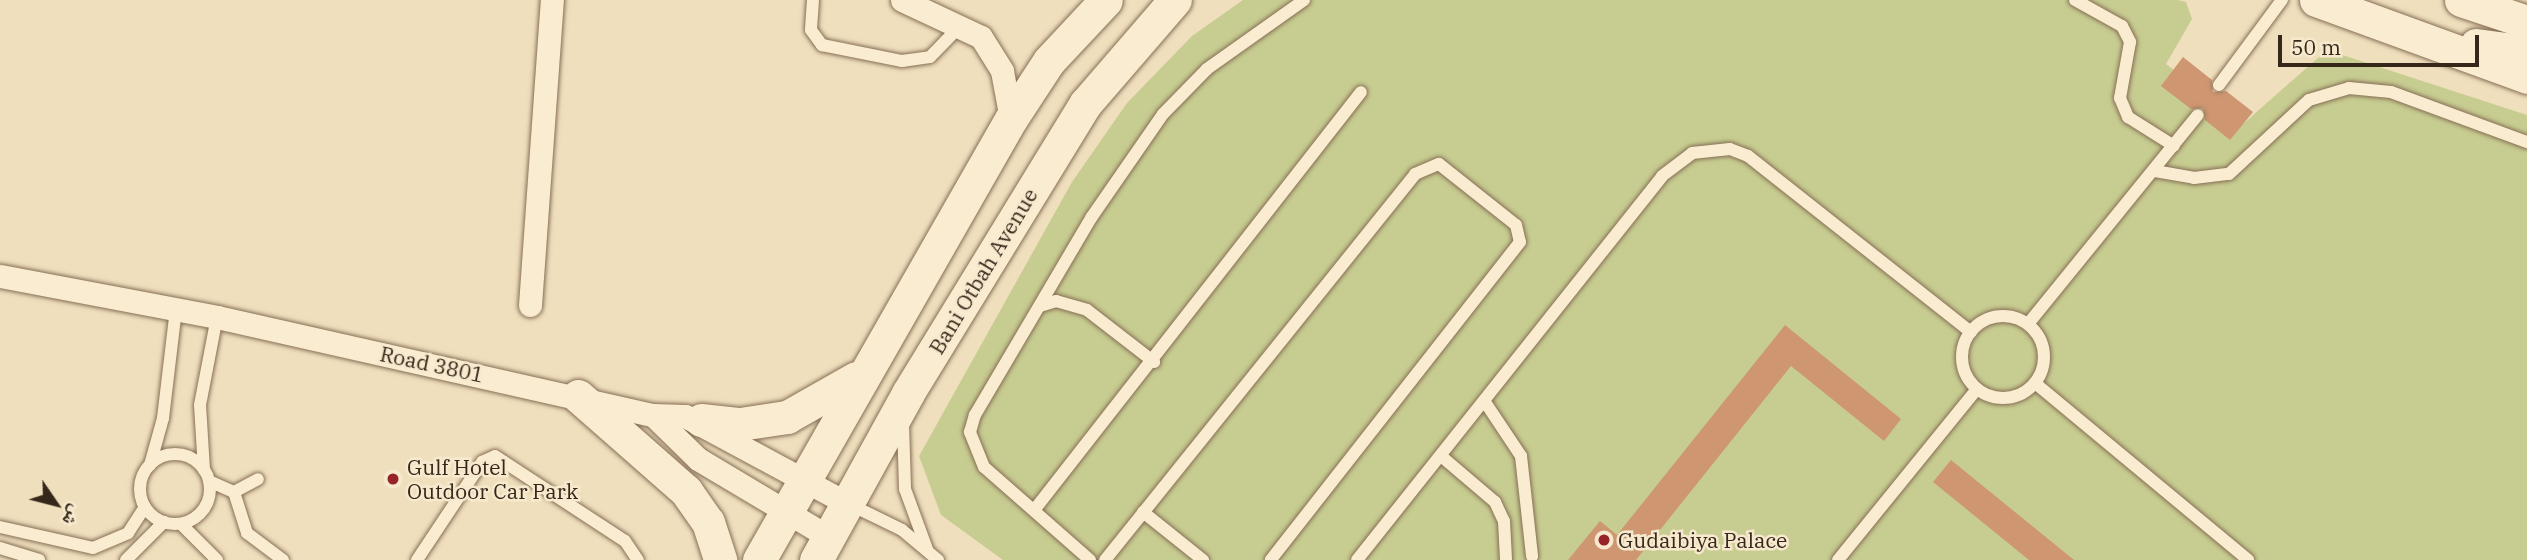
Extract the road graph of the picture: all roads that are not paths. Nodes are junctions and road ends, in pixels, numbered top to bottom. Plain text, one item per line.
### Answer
1 (552, 0) edge
2 (813, 0) edge
3 (902, 0) edge
4 (1105, 0) edge
5 (1175, 0) edge
6 (1304, 0) edge
7 (2075, 0) edge
8 (2282, 0) edge
9 (2316, 0) edge
10 (2461, 0) edge
11 (2527, 22) edge
12 (963, 24) junction
13 (2453, 50) junction
14 (2527, 52) edge
15 (2527, 77) edge
16 (2219, 85) dead end
17 (1362, 92) dead end
18 (2197, 115) dead end
19 (1011, 119) junction
20 (2527, 142) edge
21 (2174, 146) junction
22 (2155, 171) junction
23 (0, 276) edge
24 (530, 305) dead end
25 (1040, 306) junction
26 (176, 309) junction
27 (217, 317) junction
28 (2028, 324) junction
29 (1971, 332) junction
30 (1154, 362) junction
31 (858, 377) junction
32 (2035, 383) junction
33 (1978, 389) junction
34 (908, 393) junction
35 (578, 396) junction
36 (1485, 402) junction
37 (653, 415) junction
38 (701, 420) junction
39 (1441, 456) junction
40 (150, 465) junction
41 (803, 475) junction
42 (207, 476) junction
43 (258, 479) dead end
44 (234, 492) junction
45 (845, 502) junction
46 (145, 507) junction
47 (783, 509) junction
48 (1035, 509) junction
49 (1143, 512) junction
50 (163, 522) junction
51 (181, 524) junction
52 (0, 527) edge
53 (111, 543) junction
54 (0, 548) edge
55 (821, 548) edge
56 (927, 549) junction
57 (1532, 556) dead end
58 (39, 560) edge
59 (124, 560) edge
60 (218, 560) edge
61 (283, 560) edge
62 (417, 560) edge
63 (638, 560) edge
64 (720, 560) edge
65 (759, 560) edge
66 (938, 560) edge
67 (1090, 560) edge
68 (1105, 560) edge
69 (1203, 560) edge
70 (1271, 560) edge
71 (1357, 560) edge
72 (1506, 560) edge
73 (1838, 560) edge
74 (2248, 560) edge

1 - 24 street
2 - 12 lane
3 - 12 street
4 - 19 main road
5 - 34 main road, Bani Otbah Avenue
6 - 25 lane
7 - 21 lane
8 - 16 lane
9 - 13 main road
10 - 11 main road
12 - 19 street
13 - 14 main road
13 - 15 main road
17 - 30 lane
18 - 21 lane
19 - 31 main road
20 - 22 lane
21 - 22 lane
22 - 28 lane
23 - 26 street, Road 3801
25 - 30 lane
25 - 48 lane
26 - 27 street, Road 3801
26 - 40 lane
27 - 35 street, Road 3801
27 - 42 lane
28 - 29 lane
28 - 32 lane
29 - 33 lane
29 - 36 lane
30 - 48 lane
31 - 38 main road
31 - 41 main road
32 - 33 lane
32 - 74 lane
33 - 73 lane
34 - 45 main road, Bani Otbah Avenue
34 - 56 lane
35 - 37 street, Road 3801
35 - 64 main road
36 - 39 lane
36 - 57 lane
37 - 38 street, Road 3801
37 - 47 street
38 - 41 street
39 - 71 lane
39 - 72 lane
40 - 42 lane
40 - 46 lane
41 - 45 street
41 - 47 main road
42 - 44 lane
42 - 51 lane
43 - 44 lane
44 - 61 lane
45 - 55 main road, Bani Otbah Avenue
45 - 56 lane
46 - 50 lane
46 - 53 lane
47 - 55 street
47 - 65 main road
48 - 67 lane
49 - 68 lane
49 - 69 lane
49 - 70 lane
50 - 51 lane
50 - 59 lane
51 - 60 lane
52 - 53 lane
53 - 59 lane
54 - 58 lane
56 - 66 lane
62 - 63 lane

